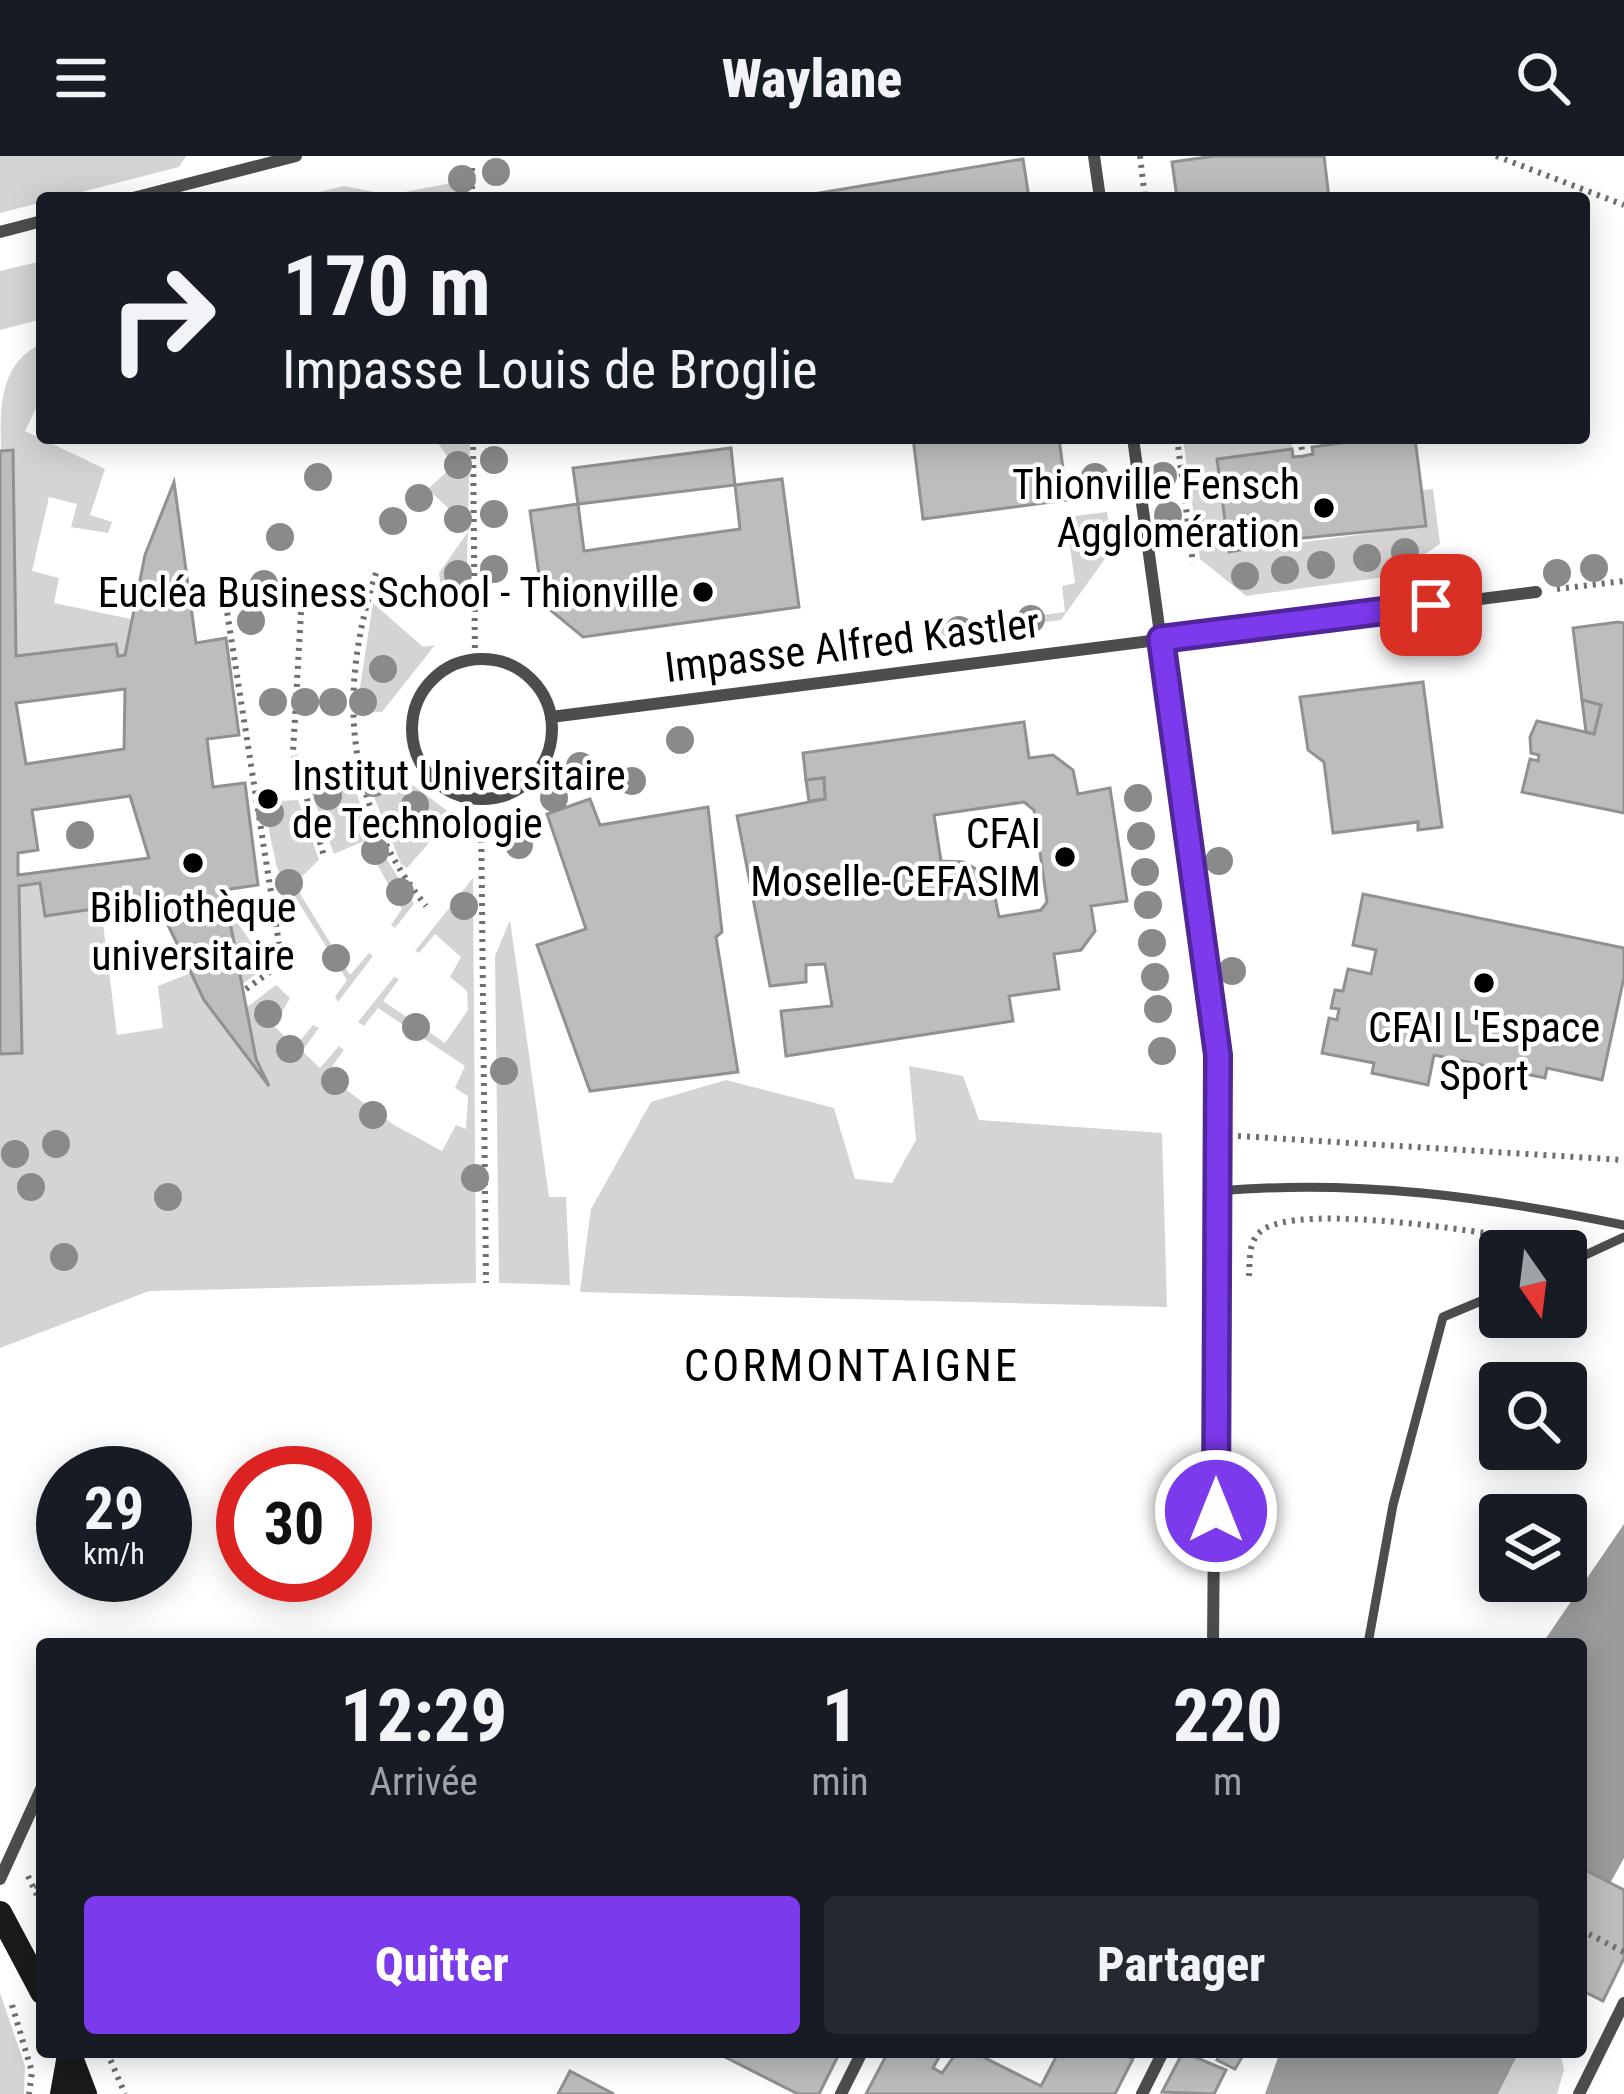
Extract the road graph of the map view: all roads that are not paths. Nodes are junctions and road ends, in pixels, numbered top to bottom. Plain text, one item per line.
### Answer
1 (296, 156) edge
2 (1094, 156) edge
3 (157, 192) edge
4 (1099, 192) edge
5 (36, 223) edge
6 (0, 232) edge
7 (1133, 444) edge
8 (1536, 592) road end
9 (1161, 639) junction
10 (551, 717) junction
11 (1218, 1191) junction
12 (1624, 1225) edge
13 (1624, 1237) edge
14 (1587, 1254) edge
15 (1479, 1302) edge
16 (1213, 1638) edge
17 (1369, 1638) edge
18 (36, 1800) edge
19 (0, 1879) edge
20 (0, 1912) edge
21 (36, 1981) edge
22 (1624, 2003) edge
23 (68, 2058) edge
24 (71, 2058) edge
25 (859, 2058) edge
26 (1160, 2058) edge
27 (62, 2094) edge
28 (85, 2094) edge
29 (841, 2094) edge
30 (1142, 2094) edge
31 (1579, 2094) edge

1 - 3 street
2 - 4 street
5 - 6 street
7 - 9 street
8 - 9 street, Impasse Alfred Kastler
9 - 10 street, Impasse Alfred Kastler
9 - 11 street
10 - 10 street
11 - 12 lane
11 - 16 street
13 - 14 lane
15 - 17 lane
18 - 19 street
20 - 21 main road
22 - 31 street
23 - 27 main road
24 - 28 main road
25 - 29 street
26 - 30 street

